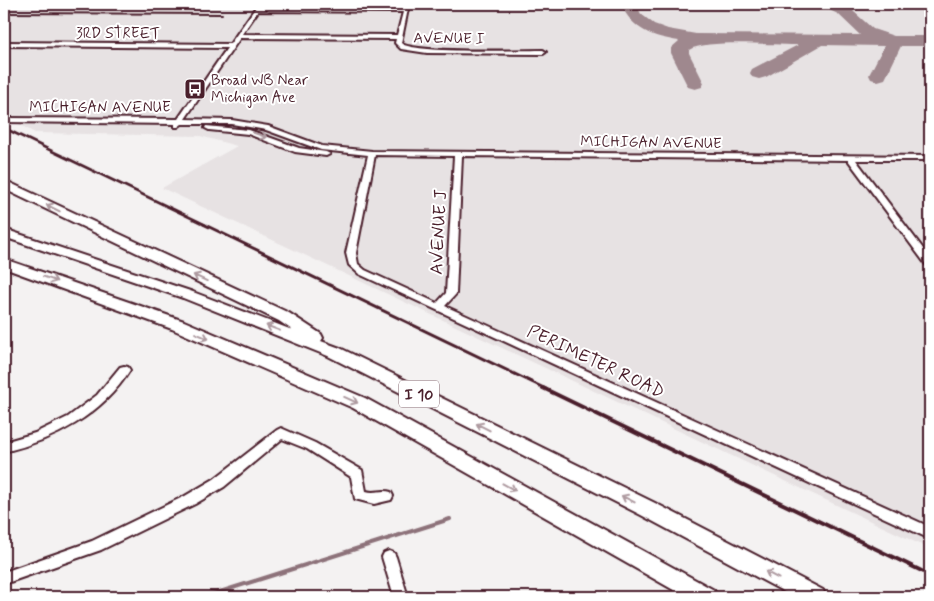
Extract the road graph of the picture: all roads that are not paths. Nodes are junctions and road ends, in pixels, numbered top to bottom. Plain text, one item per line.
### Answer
1 (259, 6) edge
2 (406, 7) edge
3 (238, 36) junction
4 (399, 38) junction
5 (4, 44) edge
6 (232, 46) junction
7 (543, 52) dead end
8 (5, 122) edge
9 (179, 124) junction
10 (372, 153) junction
11 (458, 154) junction
12 (851, 158) junction
13 (930, 158) edge
14 (4, 184) edge
15 (4, 234) edge
16 (4, 263) edge
17 (930, 264) edge
18 (438, 308) junction
19 (334, 352) junction
20 (124, 370) dead end
21 (4, 447) edge
22 (386, 496) dead end
23 (930, 533) edge
24 (389, 557) dead end
25 (4, 578) edge
26 (401, 597) edge
27 (706, 597) edge
28 (815, 597) edge

1 - 2 street
1 - 3 street
2 - 4 street, AVENUE I
3 - 4 street
3 - 6 street
4 - 7 street, AVENUE I
5 - 6 street, 3RD STREET
6 - 9 street
8 - 9 street, MICHIGAN AVENUE
8 - 9 street, MICHIGAN AVENUE
9 - 10 street, MICHIGAN AVENUE
10 - 11 street, MICHIGAN AVENUE
10 - 18 street, PERIMETER ROAD
11 - 12 street, MICHIGAN AVENUE
11 - 18 street, AVENUE J
12 - 13 street, MICHIGAN AVENUE
12 - 17 street
19 -> 14 highway
19 -> 15 highway, I 10
16 -> 27 highway, I 10
18 - 23 street, PERIMETER ROAD
28 -> 19 highway, I 10
20 - 21 street
22 - 25 street
24 - 26 street

